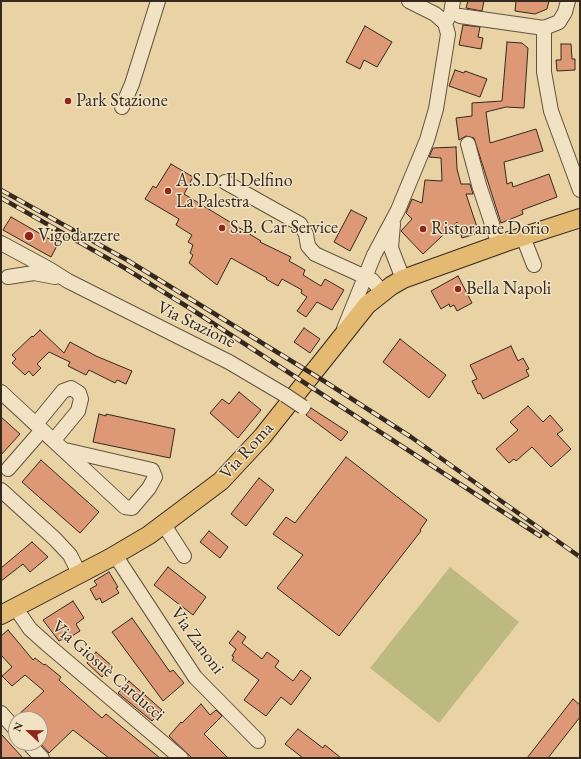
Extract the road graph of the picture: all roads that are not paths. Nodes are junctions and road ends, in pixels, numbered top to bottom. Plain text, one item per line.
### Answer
1 (158, 1) edge
2 (409, 1) edge
3 (454, 1) edge
4 (568, 1) edge
5 (460, 16) dead end
6 (446, 23) junction
7 (544, 28) junction
8 (122, 107) dead end
9 (468, 144) dead end
10 (225, 182) dead end
11 (580, 190) edge
12 (394, 218) junction
13 (580, 218) edge
14 (523, 237) junction
15 (499, 245) junction
16 (7, 246) edge
17 (534, 265) dead end
18 (365, 277) junction
19 (403, 279) junction
20 (5, 280) edge
21 (68, 281) junction
22 (382, 292) junction
23 (340, 338) junction
24 (1, 392) edge
25 (303, 407) dead end
26 (39, 427) junction
27 (54, 440) junction
28 (65, 450) junction
29 (8, 469) dead end
30 (1, 490) edge
31 (164, 525) junction
32 (115, 555) junction
33 (184, 556) dead end
34 (79, 573) junction
35 (8, 611) edge
36 (1, 713) edge
37 (8, 721) edge
38 (258, 741) dead end
39 (181, 758) edge

1 - 8 street
2 - 6 street
3 - 6 street
4 - 7 street
5 - 7 street
6 - 12 street
7 - 11 street
9 - 15 street
10 - 18 street
12 - 18 street
12 - 19 street
13 - 14 main road, Via Roma
14 - 15 main road, Via Roma
14 - 17 street
15 - 19 main road, Via Roma
16 - 20 street, Via Stazione
16 - 21 street, Via Stazione
18 - 22 street
18 - 23 street
19 - 22 main road, Via Roma
20 - 21 street, Via Stazione
21 - 25 street, Via Stazione, bridge
22 - 23 main road, Via Roma
23 - 31 main road, Via Roma
24 - 26 street
26 - 27 street
26 - 27 street
26 - 29 street
27 - 28 street
28 - 28 street
30 - 34 street
31 - 32 main road, Via Roma
31 - 33 street
32 - 34 main road, Via Roma
32 - 38 street, Via Zanoni
34 - 35 main road, Via Roma
35 - 39 street, Via Giosuè Carducci
36 - 37 street

